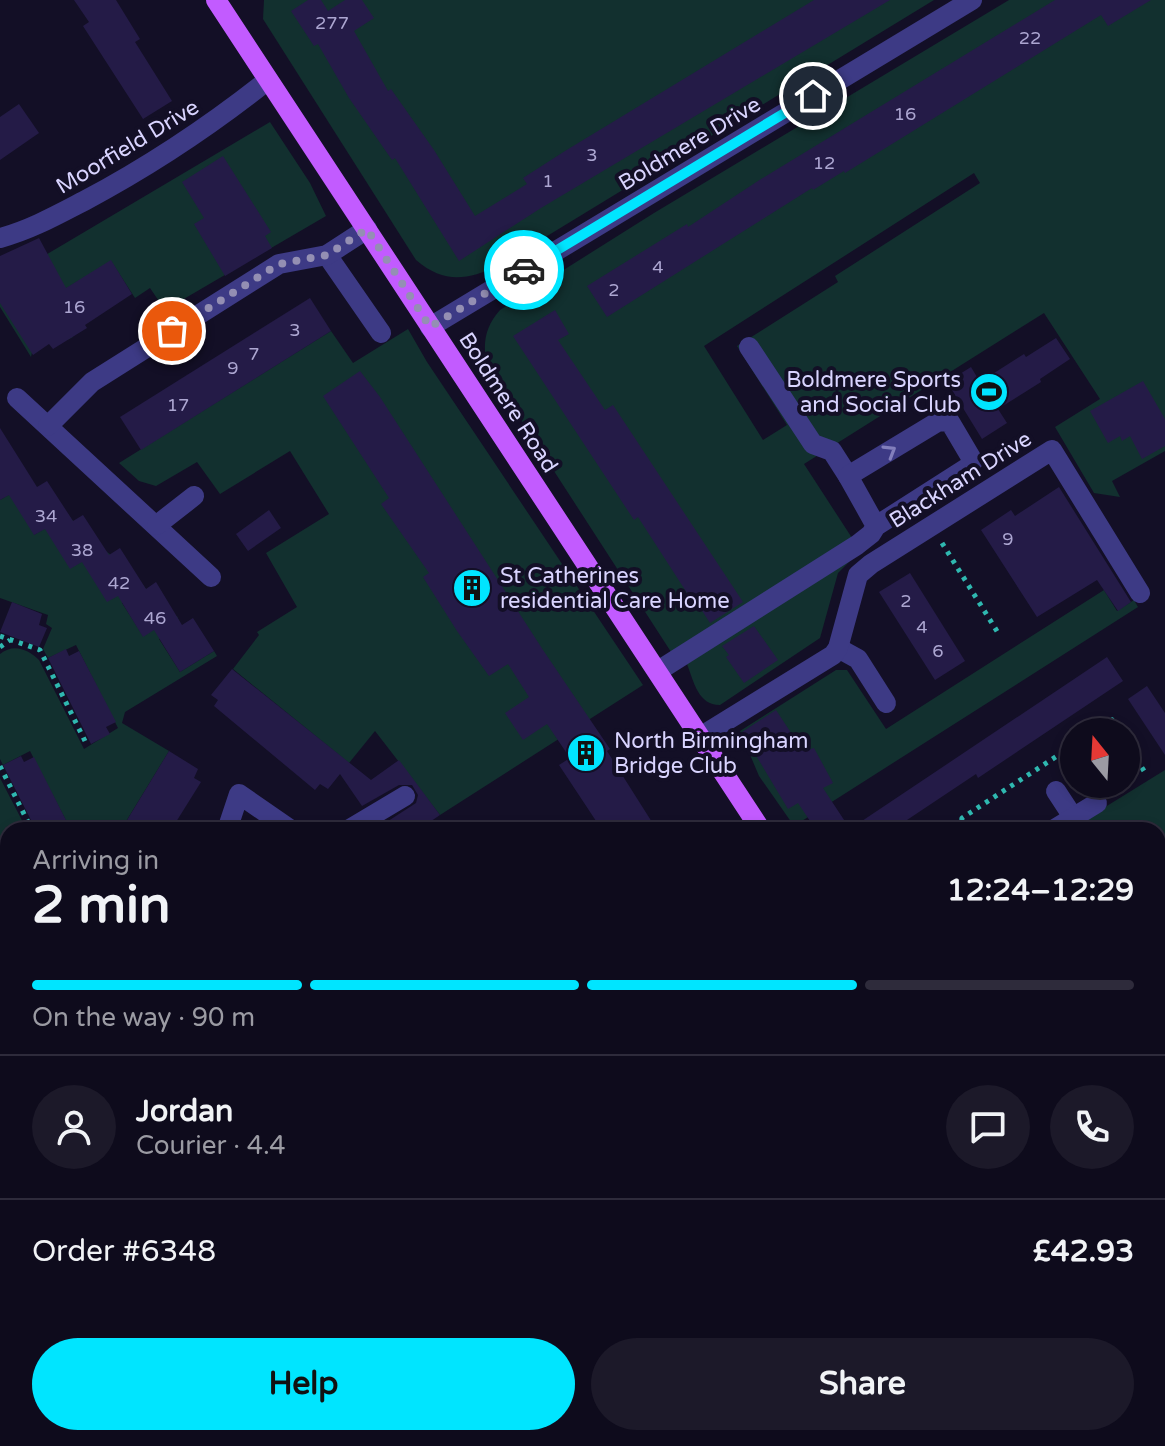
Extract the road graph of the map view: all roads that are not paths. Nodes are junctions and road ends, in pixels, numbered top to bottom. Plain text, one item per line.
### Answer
1 (972, 0) edge
2 (220, 1) edge
3 (268, 80) junction
4 (367, 229) junction
5 (0, 238) edge
6 (327, 255) junction
7 (430, 327) junction
8 (381, 333) dead end
9 (749, 347) dead end
10 (17, 398) dead end
11 (48, 426) junction
12 (848, 476) junction
13 (194, 496) dead end
14 (157, 525) junction
15 (876, 526) junction
16 (211, 577) dead end
17 (1140, 593) dead end
18 (838, 648) junction
19 (658, 671) junction
20 (886, 703) dead end
21 (700, 737) junction
22 (1056, 791) dead end
23 (405, 796) dead end
24 (1097, 803) dead end
25 (1073, 817) junction
26 (230, 822) edge
27 (279, 822) edge
28 (361, 822) edge
29 (756, 822) edge
30 (1065, 822) edge

1 - 7 street, Boldmere Drive
2 - 3 main road, Boldmere Road
3 - 4 main road, Boldmere Road
3 - 5 street, Moorfield Drive
4 - 6 street
4 - 7 main road, Boldmere Road
6 - 8 street
6 - 11 street
7 - 19 main road, Boldmere Road
9 - 12 street
10 - 11 street
11 - 14 street
12 - 15 street
12 -> 15 street
13 - 14 street
14 - 16 street
15 - 19 street
17 - 18 street, Blackham Drive
18 - 20 street
18 - 21 street
19 - 21 main road, Boldmere Road
21 - 29 main road, Boldmere Road
22 - 25 street
23 - 28 street
24 - 25 street
25 - 30 street
26 - 27 street

